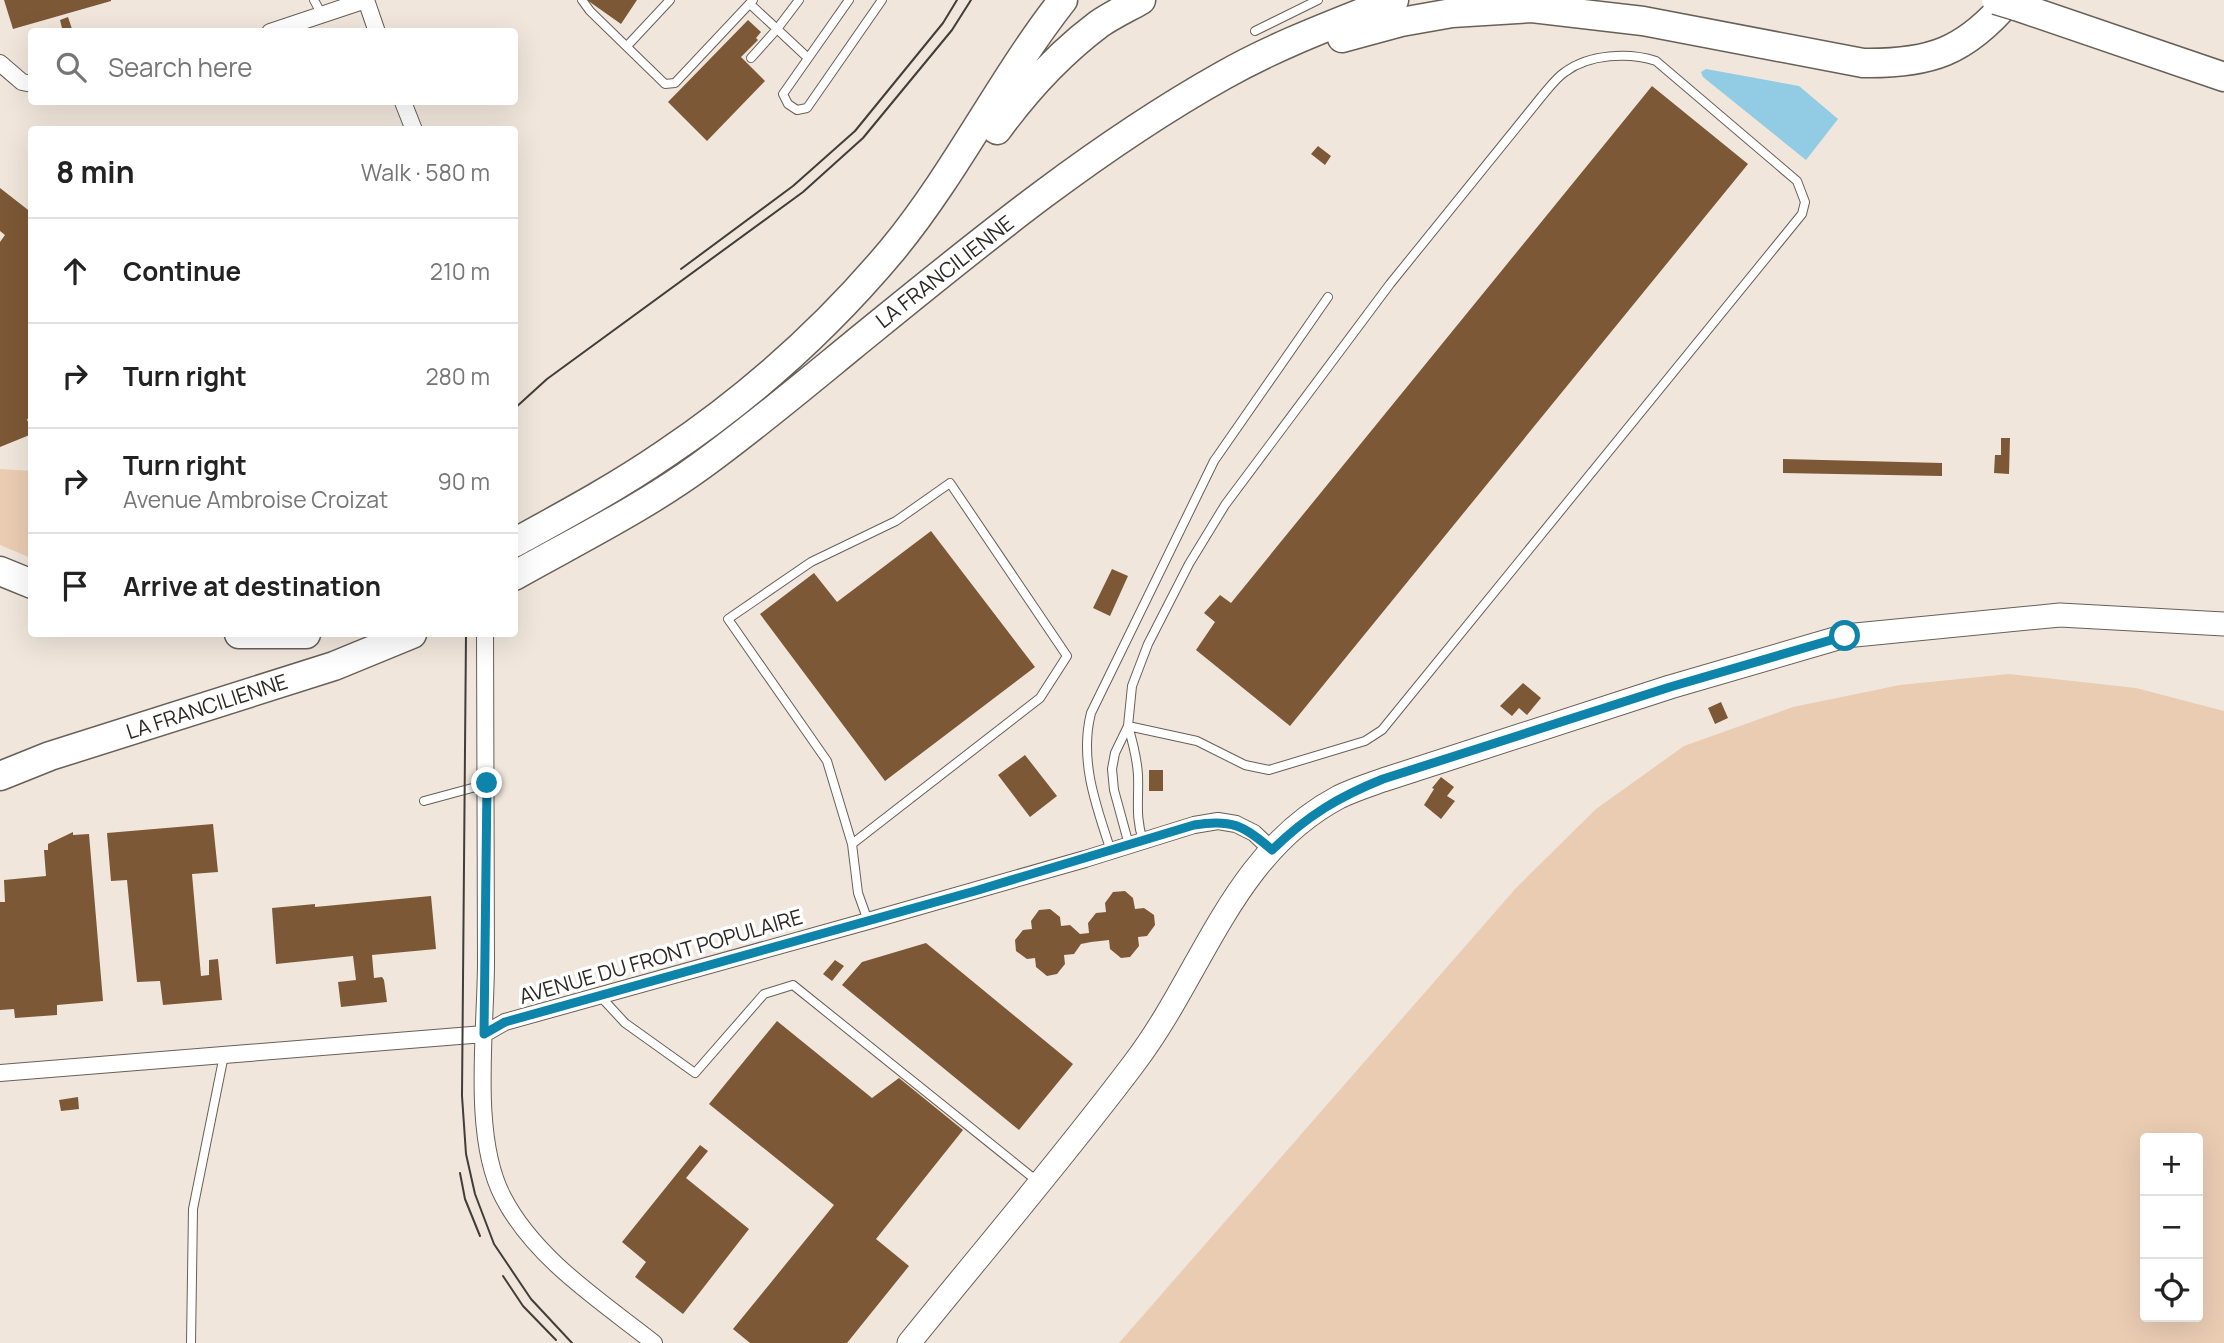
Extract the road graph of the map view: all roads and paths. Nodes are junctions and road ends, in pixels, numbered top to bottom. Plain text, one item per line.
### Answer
1 (314, 0) edge
2 (366, 0) edge
3 (582, 0) edge
4 (670, 0) edge
5 (799, 0) edge
6 (849, 0) edge
7 (1063, 0) edge
8 (1141, 0) edge
9 (1318, 0) edge
10 (1394, 0) edge
11 (880, 1) edge
12 (2008, 1) edge
13 (752, 2) edge
14 (322, 15) junction
15 (282, 28) edge
16 (376, 28) edge
17 (777, 29) junction
18 (1262, 41) junction
19 (627, 46) junction
20 (751, 58) dead end
21 (808, 58) junction
22 (0, 63) edge
23 (2224, 77) edge
24 (28, 83) edge
25 (403, 105) edge
26 (412, 126) edge
27 (950, 173) junction
28 (1328, 297) dead end
29 (523, 538) edge
30 (0, 571) edge
31 (523, 571) edge
32 (28, 582) edge
33 (0, 590) edge
34 (28, 600) edge
35 (2224, 624) edge
36 (406, 637) edge
37 (485, 637) edge
38 (1128, 726) junction
39 (0, 776) edge
40 (487, 783) junction
41 (424, 800) dead end
42 (1136, 843) junction
43 (852, 844) junction
44 (1272, 850) junction
45 (1111, 851) junction
46 (868, 921) junction
47 (600, 996) junction
48 (484, 1034) junction
49 (224, 1055) junction
50 (0, 1073) edge
51 (1039, 1182) junction
52 (191, 1343) edge
53 (654, 1343) edge
54 (909, 1343) edge

1 - 14 lane
2 - 14 street
2 - 16 street
3 - 19 lane
4 - 19 lane
5 - 17 lane
6 - 21 lane
7 - 27 highway, LA FRANCILIENNE
8 - 27 highway
9 - 18 lane
10 - 18 highway, LA FRANCILIENNE
11 - 21 lane
12 - 18 highway
12 - 23 highway
13 - 17 lane
13 - 19 lane
14 - 15 street
17 - 20 lane
17 - 21 lane
18 - 31 highway, LA FRANCILIENNE
22 - 24 street
25 - 26 street
27 - 29 highway, LA FRANCILIENNE
28 - 45 lane
30 - 32 highway
33 - 34 highway
35 - 44 main road
36 - 39 highway, LA FRANCILIENNE
37 - 40 street
38 - 38 lane
38 - 42 lane
38 - 42 lane
40 - 41 lane
40 - 48 street
42 - 44 street, AVENUE DU FRONT POPULAIRE
42 - 45 street, AVENUE DU FRONT POPULAIRE
43 - 43 lane
43 - 46 lane
44 - 51 main road
45 - 46 street, AVENUE DU FRONT POPULAIRE
46 - 47 street, AVENUE DU FRONT POPULAIRE
47 - 48 street, AVENUE DU FRONT POPULAIRE
47 - 51 lane
48 - 49 street, AVENUE DU FRONT POPULAIRE
48 - 53 street
49 - 50 street, AVENUE DU FRONT POPULAIRE
49 - 52 lane
51 - 54 main road

